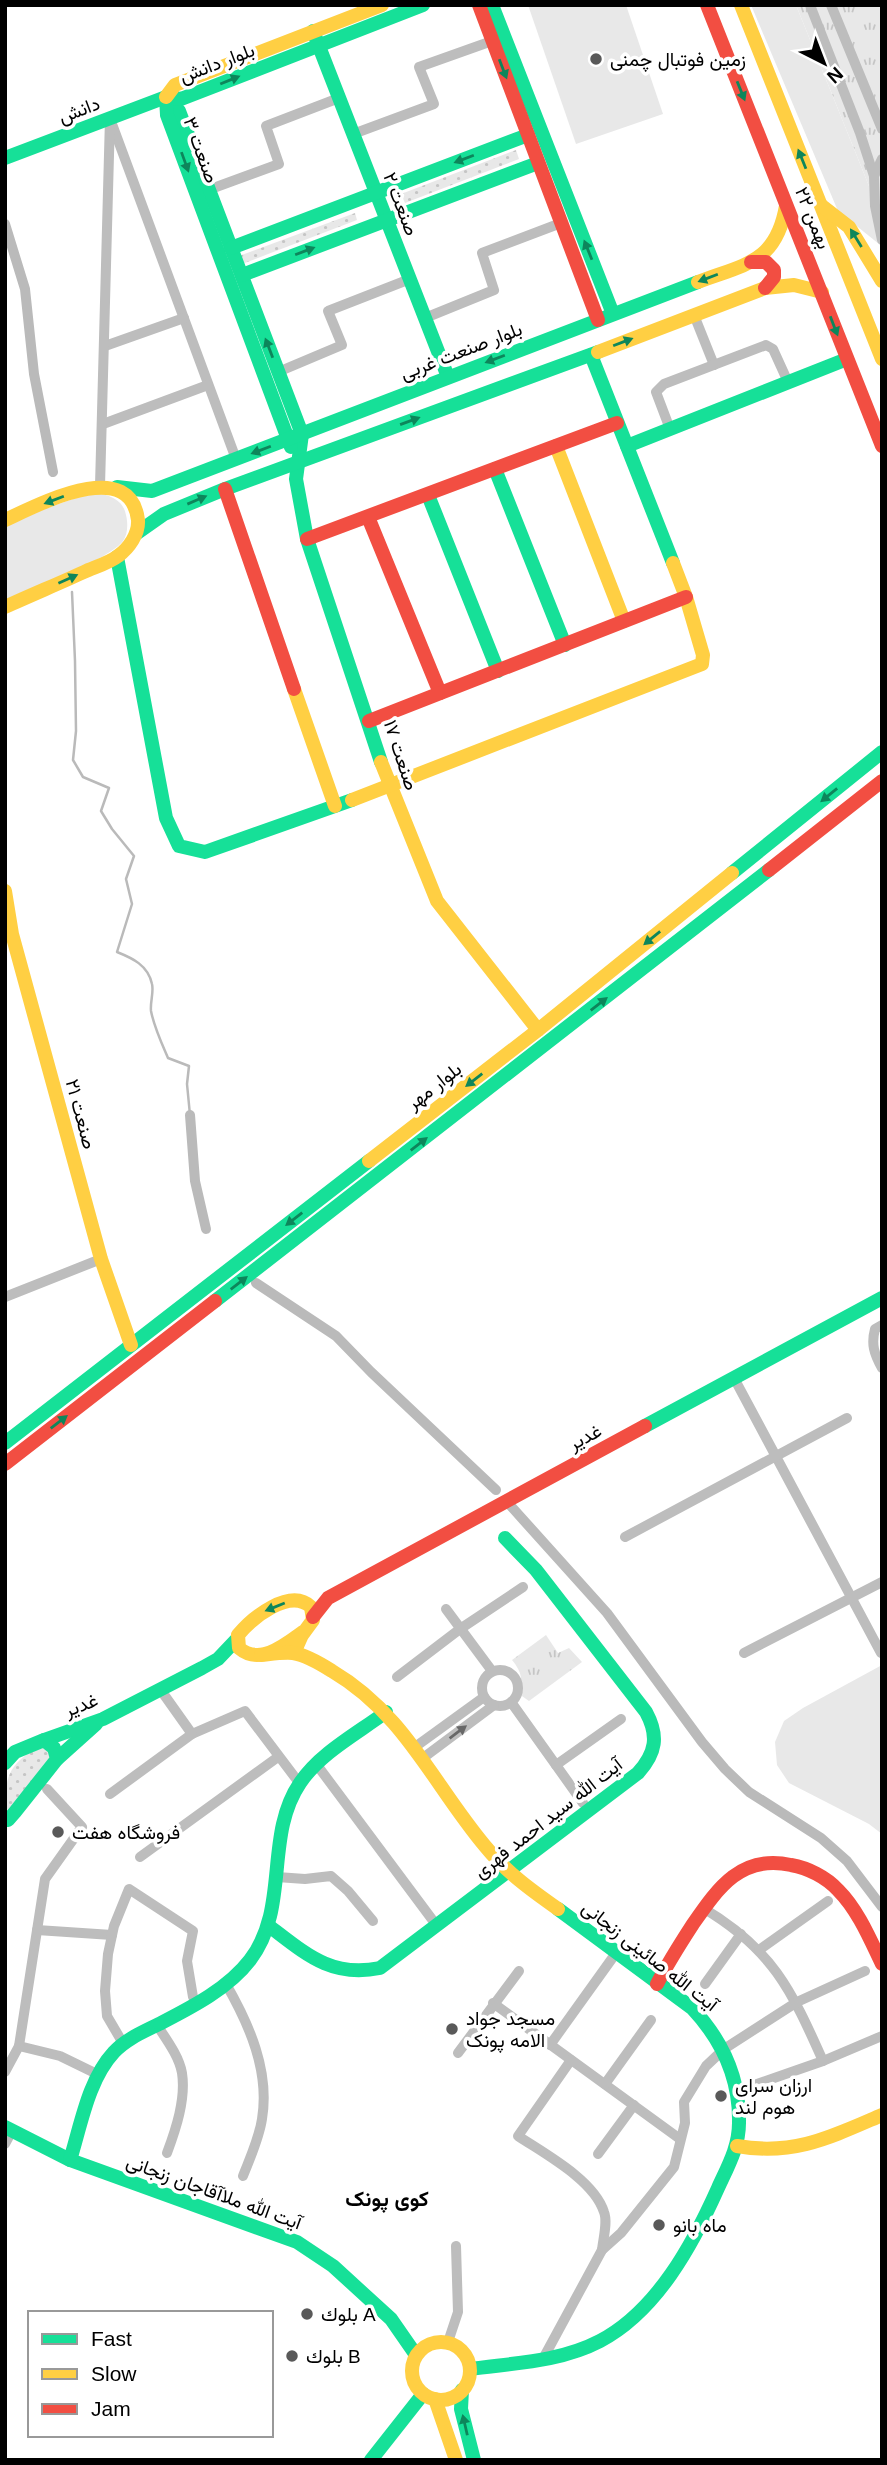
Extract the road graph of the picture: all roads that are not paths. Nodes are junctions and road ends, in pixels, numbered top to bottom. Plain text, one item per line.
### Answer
1 (382, 5) edge
2 (423, 5) edge
3 (479, 5) edge
4 (492, 5) edge
5 (707, 5) edge
6 (741, 5) edge
7 (810, 5) edge
8 (831, 5) edge
9 (315, 38) junction
10 (492, 41) junction
11 (166, 97) junction
12 (339, 98) junction
13 (110, 118) junction
14 (882, 129) edge
15 (353, 134) junction
16 (528, 135) junction
17 (5, 158) edge
18 (882, 159) edge
19 (538, 163) junction
20 (874, 176) junction
21 (208, 190) junction
22 (376, 193) junction
23 (820, 204) junction
24 (787, 205) junction
25 (387, 220) junction
26 (561, 223) junction
27 (882, 240) edge
28 (231, 248) junction
29 (751, 262) junction
30 (242, 275) junction
31 (410, 279) junction
32 (882, 281) edge
33 (765, 288) junction
34 (822, 292) junction
35 (613, 314) junction
36 (694, 315) junction
37 (184, 318) junction
38 (425, 318) junction
39 (598, 320) junction
40 (105, 346) junction
41 (591, 355) junction
42 (847, 359) junction
43 (882, 359) edge
44 (714, 365) junction
45 (278, 372) junction
46 (448, 377) junction
47 (788, 382) junction
48 (208, 385) junction
49 (617, 423) junction
50 (103, 424) junction
51 (670, 429) junction
52 (302, 434) junction
53 (287, 440) junction
54 (556, 446) junction
55 (626, 446) junction
56 (882, 446) edge
57 (236, 460) junction
58 (299, 461) junction
59 (495, 469) junction
60 (100, 486) junction
61 (117, 487) junction
62 (225, 489) junction
63 (428, 495) junction
64 (368, 517) junction
65 (5, 520) edge
66 (137, 533) junction
67 (307, 539) junction
68 (117, 556) junction
69 (686, 597) junction
70 (5, 607) edge
71 (624, 621) junction
72 (565, 645) junction
73 (498, 671) junction
74 (440, 693) junction
75 (369, 721) junction
76 (882, 752) edge
77 (882, 781) edge
78 (389, 787) junction
79 (335, 806) junction
80 (5, 891) edge
81 (9, 935) edge
82 (538, 1030) junction
83 (262, 1244) junction
84 (272, 1258) junction
85 (101, 1259) junction
86 (5, 1297) edge
87 (882, 1298) edge
88 (882, 1325) edge
89 (131, 1345) junction
90 (882, 1368) edge
91 (734, 1378) junction
92 (847, 1418) dead end
93 (5, 1443) edge
94 (776, 1456) junction
95 (5, 1464) edge
96 (625, 1537) dead end
97 (505, 1538) dead end
98 (882, 1581) edge
99 (523, 1587) dead end
100 (852, 1597) junction
101 (328, 1598) junction
102 (306, 1602) junction
103 (446, 1609) dead end
104 (313, 1617) junction
105 (460, 1629) junction
106 (303, 1632) junction
107 (237, 1639) junction
108 (294, 1653) junction
109 (744, 1653) dead end
110 (881, 1653) edge
111 (244, 1655) junction
112 (261, 1655) junction
113 (218, 1659) junction
114 (492, 1671) junction
115 (397, 1677) dead end
116 (160, 1689) junction
117 (484, 1697) junction
118 (511, 1702) junction
119 (494, 1705) junction
120 (386, 1712) junction
121 (103, 1718) junction
122 (621, 1719) dead end
123 (192, 1734) junction
124 (44, 1740) junction
125 (419, 1753) junction
126 (8, 1754) edge
127 (278, 1757) junction
128 (57, 1759) junction
129 (317, 1765) junction
130 (556, 1765) junction
131 (300, 1784) junction
132 (47, 1789) dead end
133 (110, 1794) dead end
134 (583, 1803) dead end
135 (11, 1816) edge
136 (5, 1835) edge
137 (140, 1857) dead end
138 (509, 1872) junction
139 (277, 1877) junction
140 (828, 1901) dead end
141 (703, 1908) junction
142 (373, 1921) dead end
143 (269, 1926) junction
144 (437, 1926) junction
145 (37, 1930) junction
146 (741, 1934) junction
147 (112, 1935) junction
148 (759, 1950) junction
149 (616, 1952) junction
150 (882, 1964) edge
151 (865, 1970) dead end
152 (519, 1971) dead end
153 (226, 1984) junction
154 (657, 1984) junction
155 (705, 1984) dead end
156 (193, 1997) dead end
157 (797, 2002) junction
158 (493, 2003) junction
159 (650, 2020) dead end
160 (157, 2025) junction
161 (882, 2036) edge
162 (124, 2045) junction
163 (550, 2045) junction
164 (19, 2046) junction
165 (724, 2049) junction
166 (458, 2053) dead end
167 (571, 2060) junction
168 (823, 2061) junction
169 (5, 2073) edge
170 (99, 2075) junction
171 (605, 2084) junction
172 (737, 2091) junction
173 (634, 2105) junction
174 (882, 2116) edge
175 (7, 2134) edge
176 (680, 2139) junction
177 (737, 2146) junction
178 (167, 2153) dead end
179 (598, 2154) dead end
180 (70, 2160) junction
181 (243, 2176) dead end
182 (456, 2246) dead end
183 (602, 2250) junction
184 (449, 2342) junction
185 (416, 2355) junction
186 (544, 2357) junction
187 (470, 2369) junction
188 (462, 2390) junction
189 (429, 2397) junction
190 (371, 2460) edge
191 (456, 2460) edge
192 (474, 2460) edge

1 - 9 main road, بلوار دانش
2 - 9 main road, بلوار دانش
3 - 10 main road
35 -> 4 main road
5 -> 24 main road, ۲۲ بهمن
23 -> 6 main road, ۲۲ بهمن
7 - 20 street
8 - 14 street
9 - 11 main road, بلوار دانش
9 - 12 main road, صنعت ۲
10 - 15 street
10 -> 16 main road
11 - 13 main road, دانش
11 - 21 main road, صنعت ۳
11 -> 53 main road, صنعت ۳
12 - 15 main road, صنعت ۲
12 - 21 street
13 - 17 main road, دانش
13 - 37 street
13 - 40 street
15 - 22 main road, صنعت ۲
16 - 19 main road
16 -> 22 main road
18 - 20 street
19 - 25 main road
19 - 26 main road
20 - 27 street
21 - 28 main road, صنعت ۳
22 - 25 main road, صنعت ۲
22 - 28 main road
32 -> 23 main road
23 - 43 main road, ۲۲ بهمن
24 - 29 main road, بلوار صنعت غربی
24 - 34 main road, ۲۲ بهمن
30 -> 25 main road
25 - 31 main road, صنعت ۲
26 - 38 street
26 - 39 main road
28 - 30 main road, صنعت ۳
29 - 33 main road
29 -> 35 main road, بلوار صنعت غربی
45 -> 30 main road, صنعت ۳
31 - 38 main road, صنعت ۲
31 - 45 street
33 - 34 main road
33 - 36 main road
34 -> 42 main road, ۲۲ بهمن
35 - 39 main road, بلوار صنعت غربی
41 -> 36 main road
36 - 44 street
37 - 40 street
37 - 48 street
38 - 46 main road, صنعت ۲
39 -> 46 main road, بلوار صنعت غربی
40 - 50 street
41 - 49 main road
58 -> 41 main road
42 - 47 main road
42 - 56 main road, ۲۲ بهمن
44 - 47 street
44 - 51 street
45 - 52 main road, صنعت ۳
46 - 52 main road, بلوار صنعت غربی
47 - 51 main road
48 - 50 street
48 - 57 street
49 - 54 main road
49 - 55 main road
50 - 60 street
51 - 55 main road
52 - 53 main road, بلوار صنعت غربی
52 - 58 main road, صنعت ۱۷
53 -> 57 main road, بلوار صنعت غربی
53 - 58 main road, صنعت ۳
54 - 59 main road
54 - 71 main road
55 - 69 main road
57 - 61 main road, بلوار صنعت غربی
58 - 62 main road
58 - 67 main road, صنعت ۱۷
59 - 63 main road
59 - 72 main road
60 - 61 main road, بلوار صنعت غربی
60 -> 65 main road, بلوار صنعت غربی
61 - 66 main road
66 -> 62 main road
62 - 79 main road
63 - 64 main road
63 - 73 main road
64 - 67 main road
64 - 74 main road
66 - 68 main road
67 - 75 main road, صنعت ۱۷
70 -> 68 main road
68 - 79 main road
69 - 71 main road
69 - 78 main road
71 - 72 main road
72 - 73 main road
73 - 74 main road
74 - 75 main road
75 - 78 main road, صنعت ۱۷
76 -> 82 main road, بلوار مهر
84 -> 77 main road, بلوار مهر
78 - 79 main road
78 - 82 main road, صنعت ۱۷
80 - 81 main road, صنعت ۲۱
81 - 85 main road, صنعت ۲۱
82 -> 83 main road, بلوار مهر
83 - 84 main road
83 - 89 main road, بلوار مهر
95 -> 84 main road, بلوار مهر
85 - 86 street
85 - 89 main road, صنعت ۲۱
87 - 91 main road, غدیر
88 - 90 street
89 - 93 main road, بلوار مهر
91 - 94 street
91 - 101 main road, غدیر
92 - 94 street
94 - 96 street
94 - 100 street
97 - 138 main road, آیت الله سید احمد فهری
98 - 100 street
99 - 105 street
100 - 109 street
100 - 110 street
101 - 102 main road, غدیر
101 - 104 main road, غدیر
102 - 104 main road
102 -> 107 main road, غدیر
103 - 105 street
104 - 106 main road, غدیر
105 - 114 street
105 - 115 street
106 - 108 main road
106 - 112 main road
107 - 111 main road
107 - 113 main road, غدیر
108 - 112 main road
108 - 120 main road, آیت الله صائینی زنجانی
111 - 112 main road
111 - 113 main road
113 - 116 main road, غدیر
114 - 117 street
114 - 118 street
116 - 121 main road, غدیر
116 - 123 street
117 - 119 street
117 - 125 street
118 - 119 street
118 - 130 street
125 -> 119 street
120 - 125 main road, آیت الله صائینی زنجانی
120 - 129 main road
121 - 124 main road, غدیر
121 - 128 main road
122 - 130 street
123 - 127 street
123 - 133 street
124 - 126 main road, غدیر
124 - 128 main road
125 - 138 main road, آیت الله صائینی زنجانی
127 - 131 street
127 - 137 street
128 - 135 main road
129 - 131 main road
129 - 144 street
130 - 134 street
131 - 139 main road
132 - 145 street
135 - 136 main road
138 - 144 main road, آیت الله سید احمد فهری
138 - 149 main road, آیت الله صائینی زنجانی
139 - 142 street
139 - 143 main road
140 - 148 street
141 - 146 street
141 - 150 main road
141 - 154 main road
143 - 144 main road, آیت الله سید احمد فهری
143 - 153 main road
145 - 147 street
145 - 164 street
146 - 148 street
146 - 155 street
147 - 156 street
147 - 162 street
148 - 157 street
149 - 154 main road, آیت الله صائینی زنجانی
149 - 163 street
151 - 157 street
152 - 158 street
153 - 160 main road
153 - 181 street
154 - 165 main road, آیت الله صائینی زنجانی
157 - 165 street
157 - 168 street
158 - 163 street
158 - 166 street
159 - 171 street
160 - 162 main road
160 - 178 street
161 - 168 street
162 - 170 main road
163 - 167 street
164 - 169 street
164 - 170 street
165 - 172 main road, آیت الله صائینی زنجانی
165 - 176 street
167 - 171 street
167 - 183 street
168 - 172 street
170 - 180 main road
171 - 173 street
172 - 177 main road, آیت الله صائینی زنجانی
173 - 176 street
173 - 179 street
174 - 177 main road
175 - 180 main road, آیت الله ملاآقاجان زنجانی
176 - 183 street
177 - 186 main road, آیت الله صائینی زنجانی
180 - 185 main road, آیت الله ملاآقاجان زنجانی
182 - 184 street
183 - 186 street
184 - 185 main road
184 - 187 main road
185 - 189 main road
186 - 187 main road, آیت الله صائینی زنجانی
187 - 188 main road
188 - 189 main road
192 -> 188 main road
189 - 190 main road
189 - 191 main road

